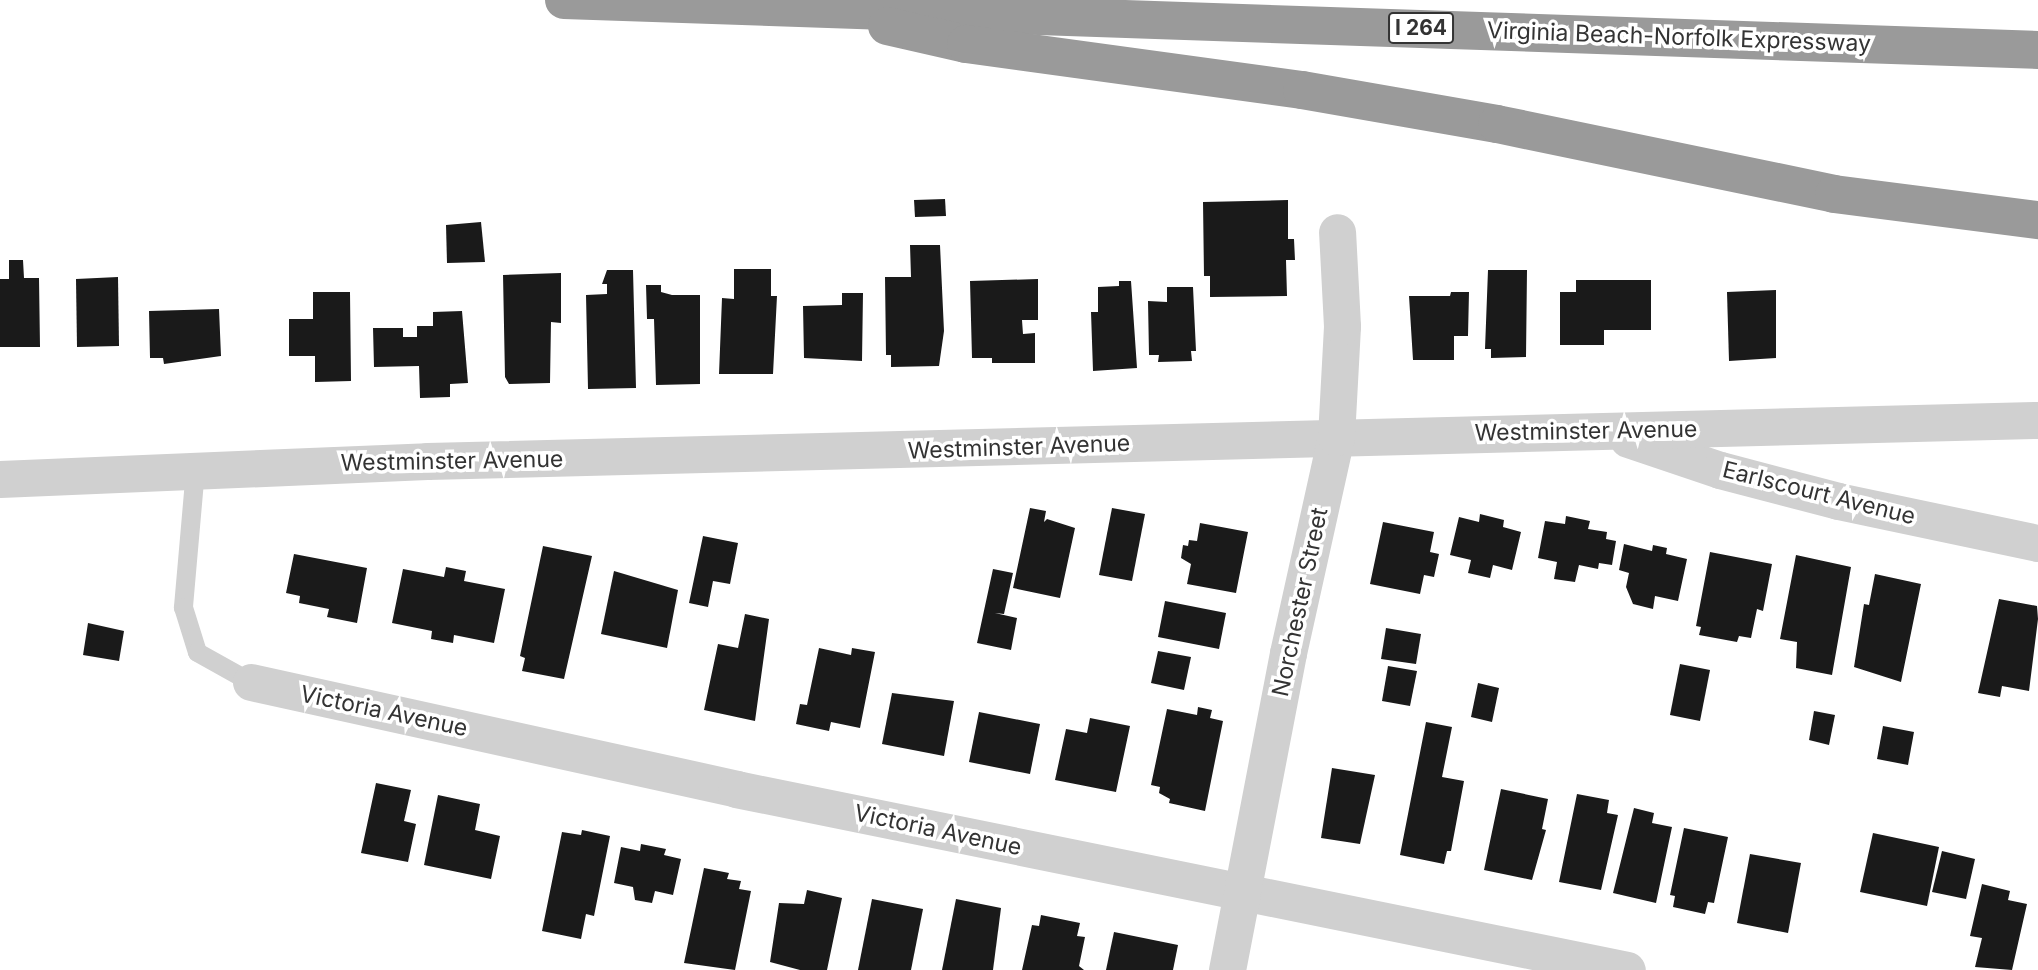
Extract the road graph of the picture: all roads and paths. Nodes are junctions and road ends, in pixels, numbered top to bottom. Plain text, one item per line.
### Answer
1 (564, 0) edge
2 (803, 6) junction
3 (2038, 50) edge
4 (2038, 220) edge
5 (1337, 232) dead end
6 (2038, 420) edge
7 (1604, 430) junction
8 (1336, 437) junction
9 (195, 468) junction
10 (0, 479) edge
11 (2038, 543) edge
12 (251, 682) joint
13 (1242, 893) junction
14 (1227, 970) edge
15 (1627, 970) edge

1 - 2 highway, Virginia Beach-Norfolk Expressway / I 264
2 - 3 highway, Virginia Beach-Norfolk Expressway / I 264
2 - 4 highway
5 - 8 street, Norchester Street
6 - 7 street, Westminster Avenue
7 - 8 street, Westminster Avenue
7 - 11 street, Earlscourt Avenue
8 - 9 street, Westminster Avenue
8 - 13 street, Norchester Street
9 - 10 street, Westminster Avenue
9 - 12 lane
12 - 13 street, Victoria Avenue
13 - 14 street, Norchester Street
13 - 15 street, Victoria Avenue

